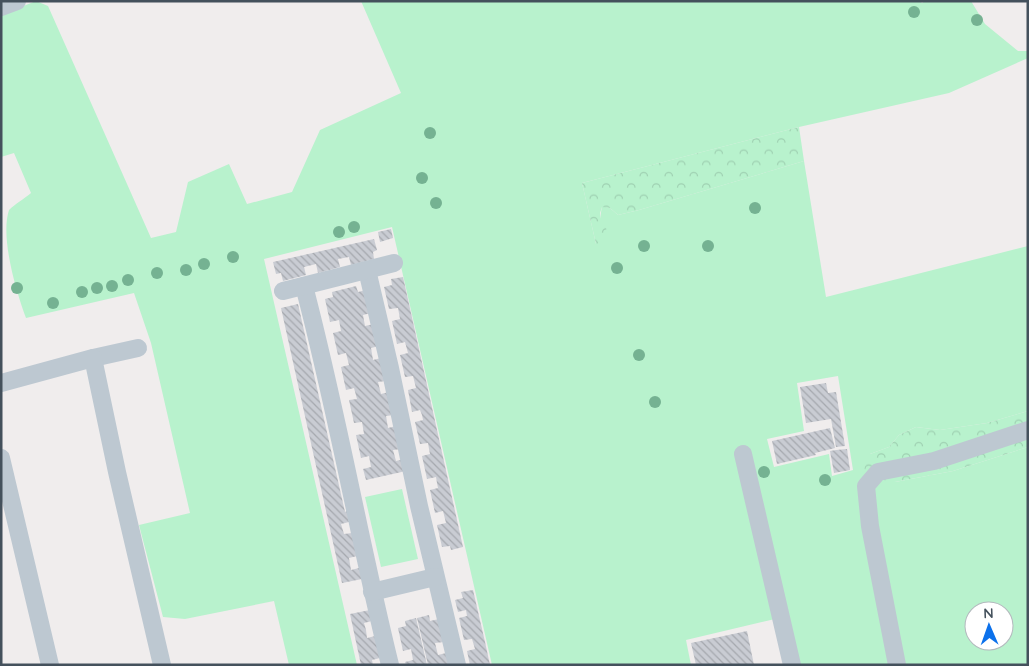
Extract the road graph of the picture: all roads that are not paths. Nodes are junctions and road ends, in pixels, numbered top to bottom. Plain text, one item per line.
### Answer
1 (17, 1) edge
2 (1, 8) edge
3 (394, 263) dead end
4 (367, 270) junction
5 (304, 286) junction
6 (282, 291) dead end
7 (138, 348) dead end
8 (93, 358) junction
9 (1, 383) edge
10 (1028, 430) edge
11 (743, 454) dead end
12 (1, 458) edge
13 (435, 577) junction
14 (372, 592) junction
15 (50, 665) edge
16 (162, 665) edge
17 (390, 665) edge
18 (457, 665) edge
19 (792, 665) edge
20 (897, 665) edge

1 - 2 street
3 - 4 street
4 - 5 street
4 - 13 street
5 - 6 street
5 - 14 street
7 - 8 street
8 - 9 street
8 - 16 street
10 - 20 street
11 - 19 street
12 - 15 street
13 - 14 street
13 - 18 street
14 - 17 street

